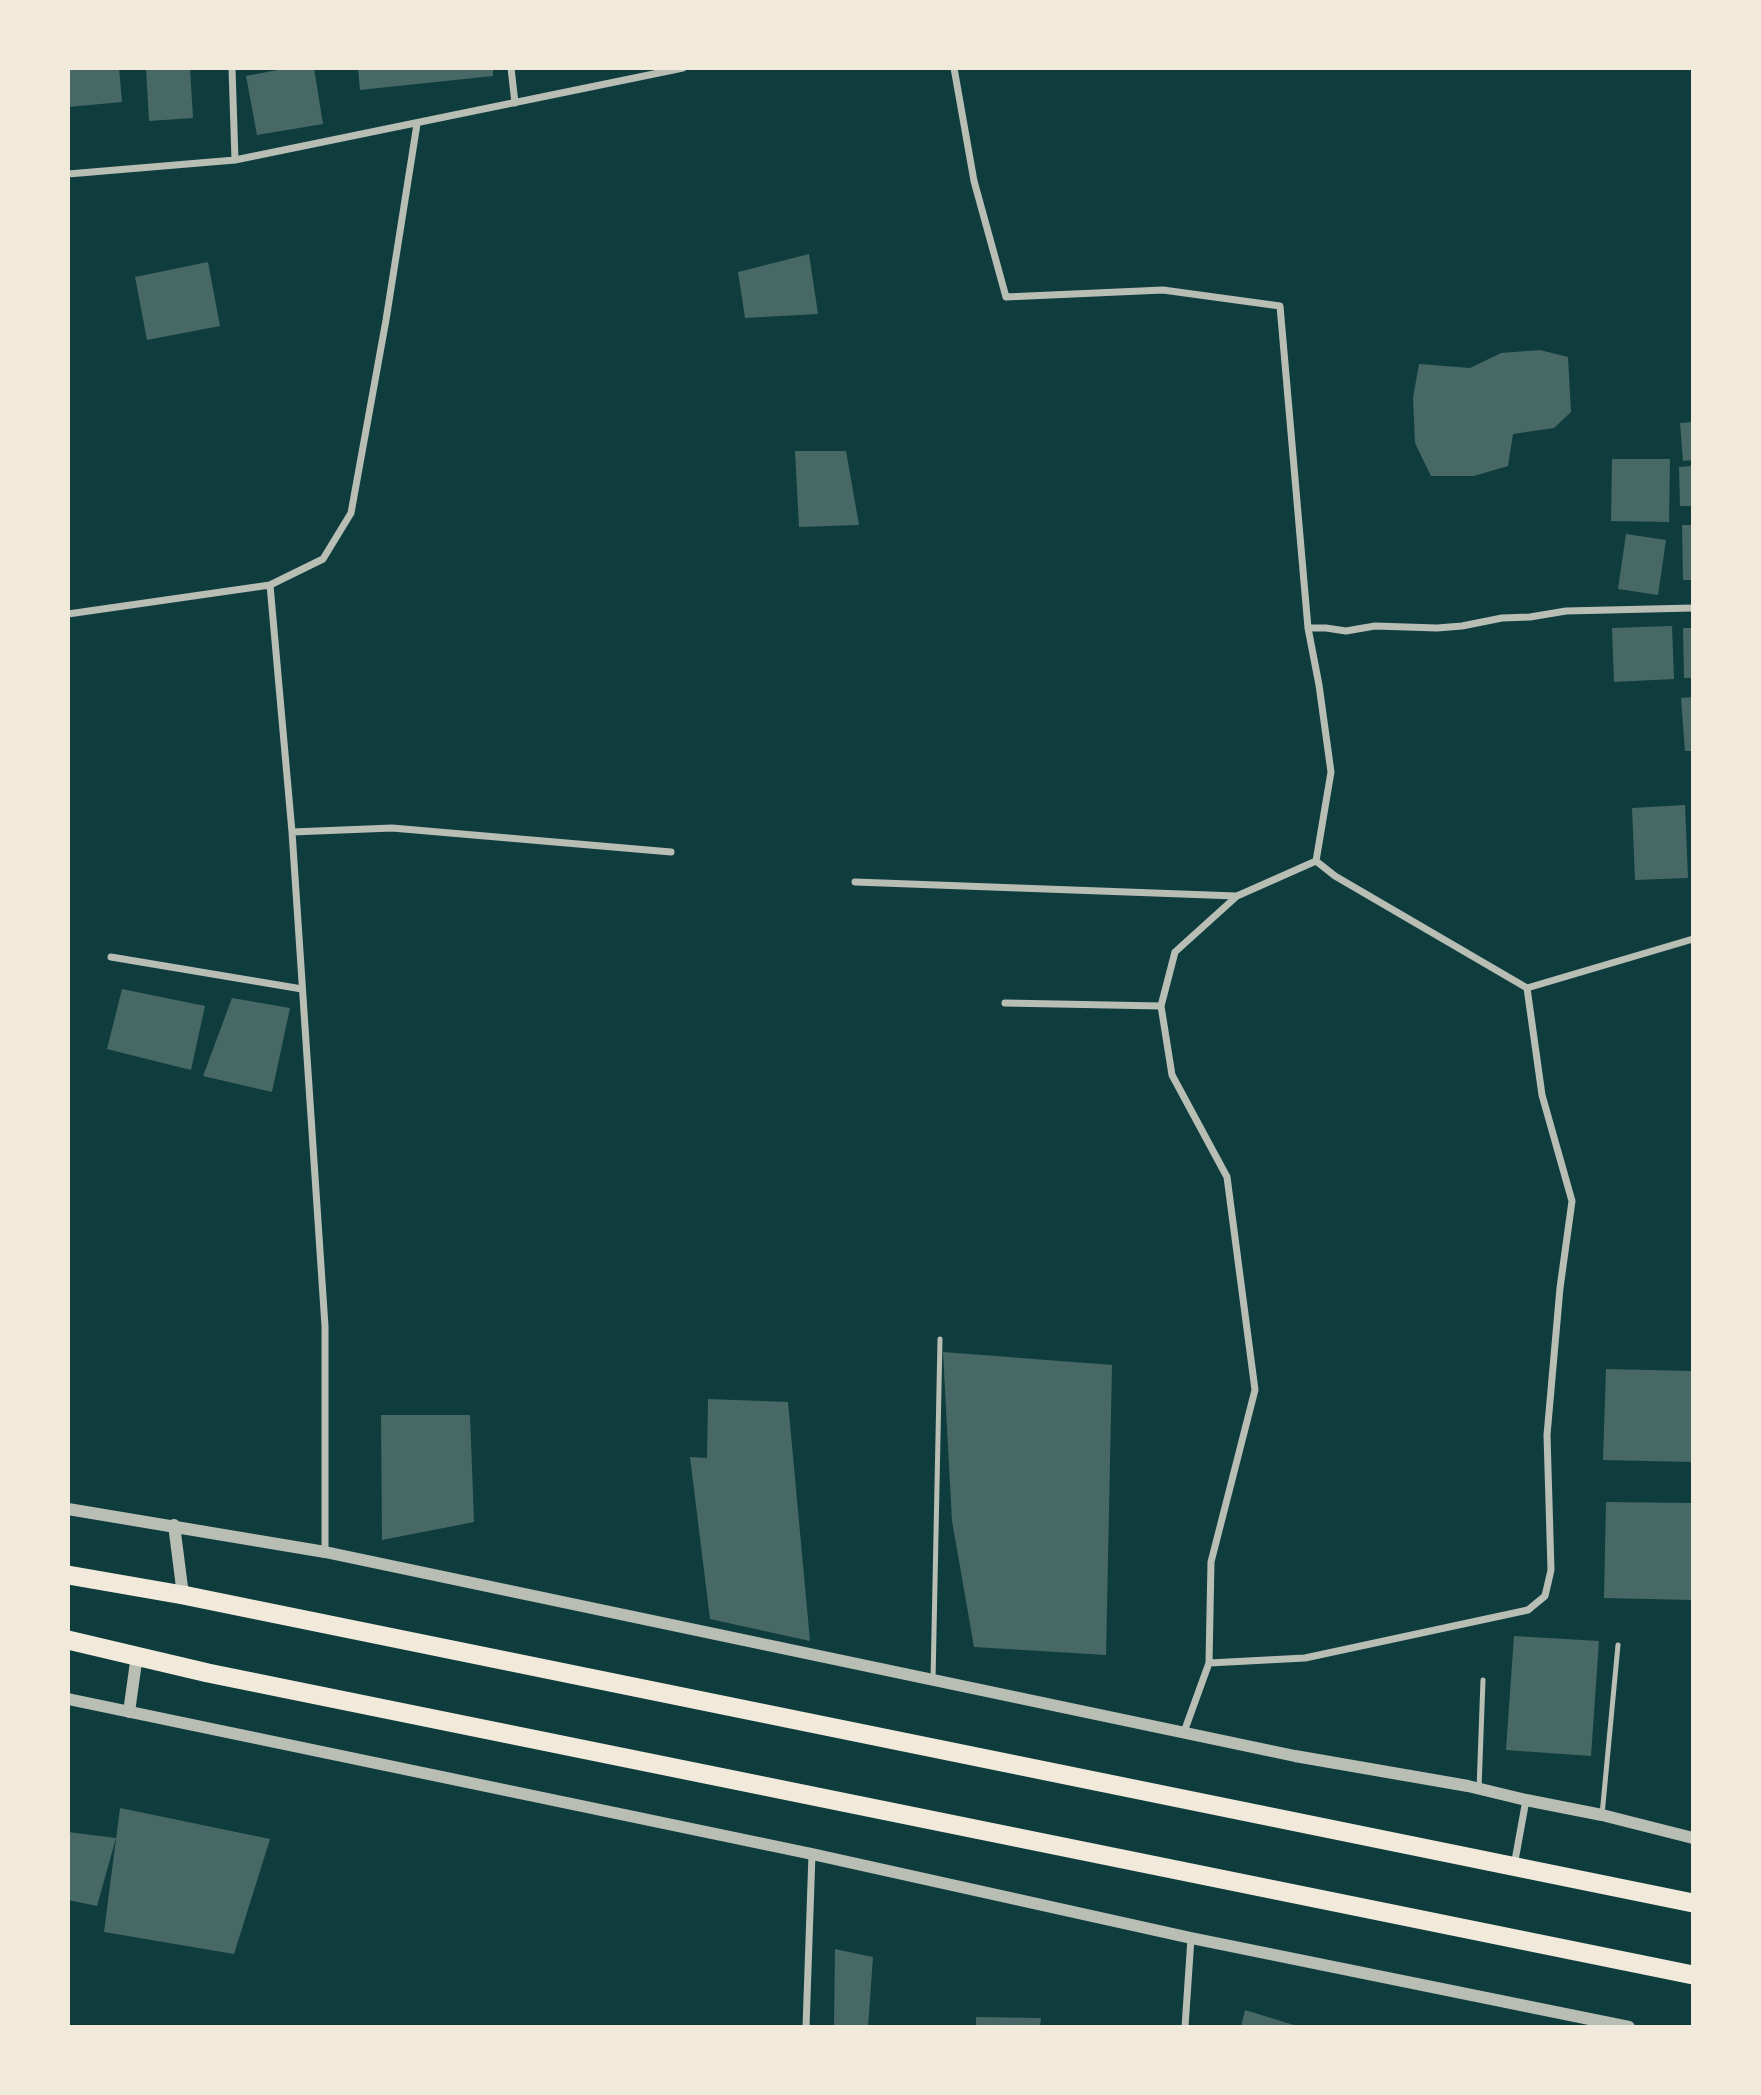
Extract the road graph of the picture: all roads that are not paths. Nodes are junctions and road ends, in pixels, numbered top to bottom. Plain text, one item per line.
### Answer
1 (232, 68) edge
2 (511, 68) edge
3 (684, 68) edge
4 (954, 68) edge
5 (515, 103) junction
6 (417, 124) junction
7 (235, 160) junction
8 (68, 174) edge
9 (270, 585) junction
10 (1693, 608) edge
11 (68, 614) edge
12 (1308, 628) junction
13 (292, 832) junction
14 (671, 852) dead end
15 (1317, 861) junction
16 (855, 882) dead end
17 (1237, 896) junction
18 (1693, 939) edge
19 (111, 957) dead end
20 (1527, 988) junction
21 (302, 989) junction
22 (1005, 1003) dead end
23 (1161, 1006) junction
24 (940, 1339) dead end
25 (68, 1509) edge
26 (174, 1525) junction
27 (326, 1552) junction
28 (68, 1575) edge
29 (183, 1595) junction
30 (68, 1640) edge
31 (1618, 1645) dead end
32 (137, 1655) junction
33 (1209, 1663) junction
34 (1483, 1680) dead end
35 (933, 1681) junction
36 (68, 1699) edge
37 (129, 1712) junction
38 (1184, 1732) junction
39 (1479, 1789) junction
40 (1526, 1800) junction
41 (1602, 1815) junction
42 (1693, 1839) edge
43 (812, 1854) junction
44 (1514, 1866) junction
45 (1693, 1903) edge
46 (1191, 1938) junction
47 (1693, 1975) edge
48 (806, 2027) edge
49 (1185, 2027) edge
50 (1628, 2027) edge

1 - 7 street
2 - 5 street
3 - 5 street
4 - 12 street
5 - 6 street
6 - 7 street
6 - 9 street
7 - 8 street
9 - 11 street
9 - 13 street
10 - 12 street
12 - 15 street
13 - 14 street
13 - 21 street
15 - 17 street
15 - 20 street
16 - 17 street
17 - 23 street
18 - 20 street
19 - 21 street
20 - 33 street
21 - 27 street
22 - 23 street
23 - 33 street
24 - 35 lane
25 - 26 street
26 - 27 street
26 - 29 street
27 - 35 street
28 - 29 highway
29 - 44 highway
30 - 32 highway
31 - 41 lane
32 - 37 street
32 - 47 highway
33 - 38 street
34 - 39 lane
35 - 38 street
36 - 37 street
37 - 43 street
38 - 39 street
39 - 40 street
40 - 41 street
40 - 44 street
41 - 42 street
43 - 46 street
43 - 48 street
44 - 45 highway
46 - 49 street
46 - 50 street

